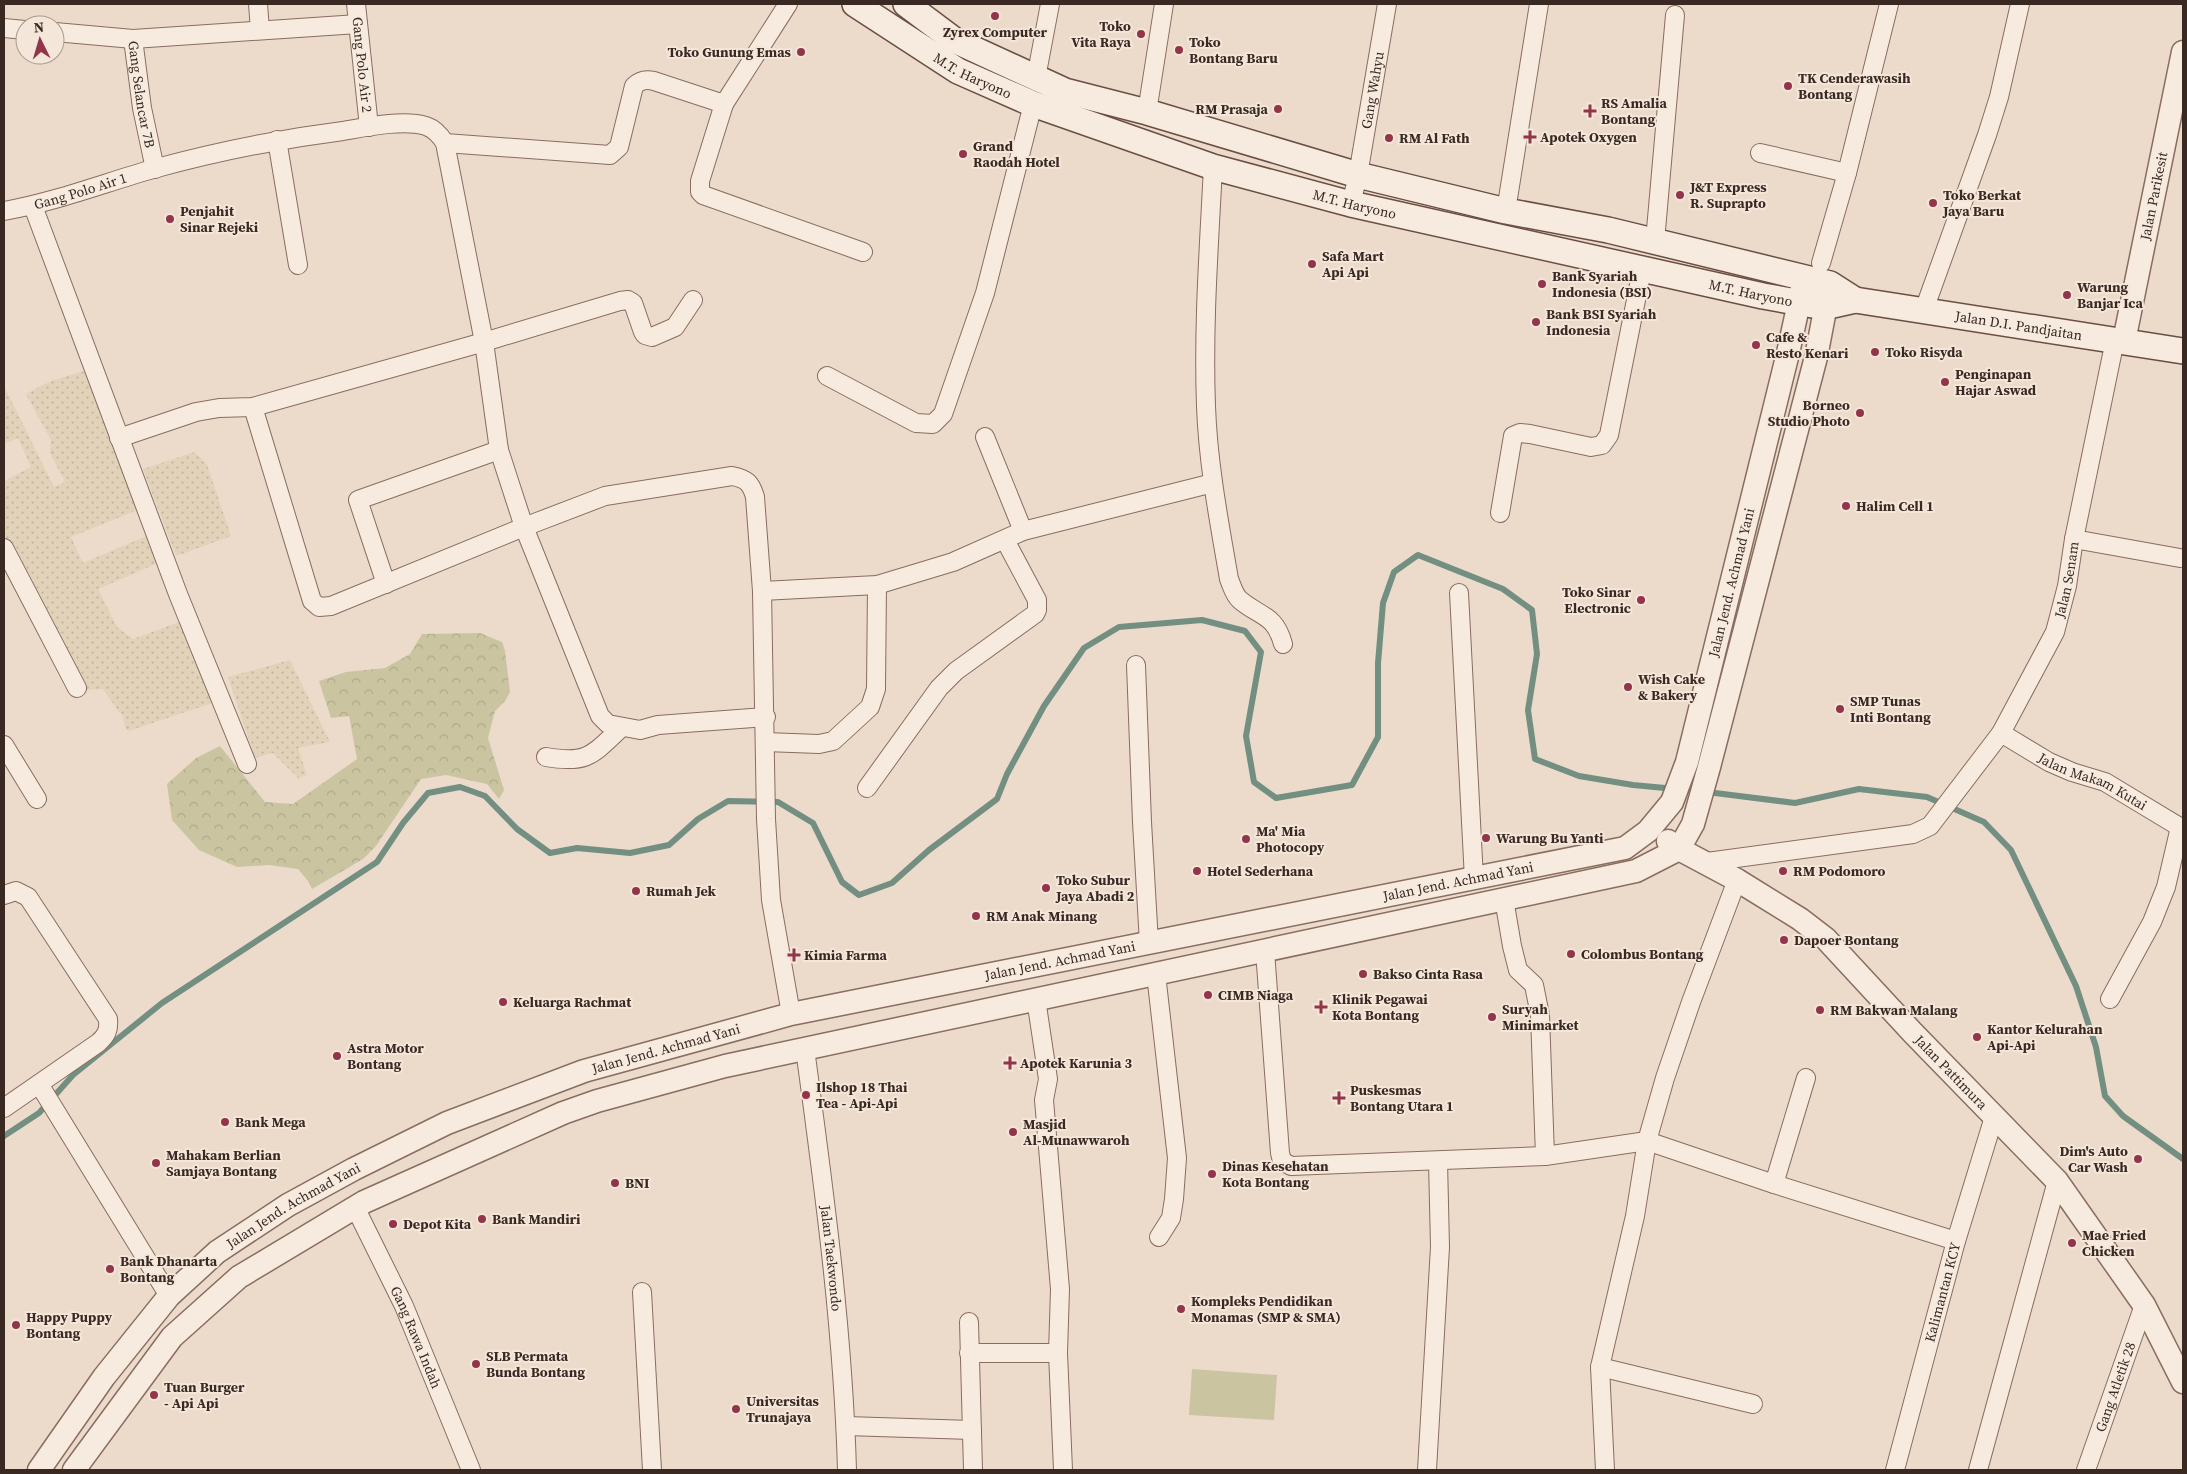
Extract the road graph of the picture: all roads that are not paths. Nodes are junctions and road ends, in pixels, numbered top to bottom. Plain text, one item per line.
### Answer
1 (258, 4) edge
2 (356, 4) edge
3 (788, 4) edge
4 (854, 4) edge
5 (906, 4) edge
6 (1050, 4) edge
7 (1164, 4) edge
8 (1387, 4) edge
9 (1539, 4) edge
10 (1890, 4) edge
11 (2020, 4) edge
12 (1675, 15) dead end
13 (358, 24) junction
14 (260, 30) junction
15 (65, 33) edge
16 (133, 39) junction
17 (2183, 52) edge
18 (1036, 78) junction
19 (724, 104) junction
20 (1033, 104) junction
21 (1148, 112) junction
22 (368, 127) junction
23 (277, 140) junction
24 (445, 143) junction
25 (1760, 153) dead end
26 (1212, 167) junction
27 (155, 169) junction
28 (1847, 172) junction
29 (1358, 175) junction
30 (1351, 204) junction
31 (33, 206) junction
32 (4, 211) edge
33 (1506, 211) junction
34 (1655, 241) junction
35 (863, 252) dead end
36 (298, 265) dead end
37 (1642, 270) junction
38 (1816, 287) junction
39 (693, 300) dead end
40 (1855, 300) joint
41 (1924, 310) junction
42 (2120, 341) junction
43 (484, 342) junction
44 (2183, 351) edge
45 (827, 376) dead end
46 (253, 407) junction
47 (985, 437) dead end
48 (119, 438) junction
49 (500, 450) junction
50 (1212, 482) junction
51 (1500, 513) dead end
52 (524, 527) junction
53 (1023, 531) junction
54 (2074, 539) junction
55 (1005, 540) junction
56 (4, 548) edge
57 (2180, 558) dead end
58 (386, 584) junction
59 (877, 585) junction
60 (762, 591) junction
61 (1459, 593) dead end
62 (1282, 644) dead end
63 (1136, 665) dead end
64 (77, 688) dead end
65 (766, 717) junction
66 (621, 728) junction
67 (2001, 733) junction
68 (765, 742) junction
69 (4, 745) edge
70 (546, 757) dead end
71 (247, 764) dead end
72 (867, 788) dead end
73 (37, 799) dead end
74 (1651, 828) junction
75 (2182, 828) edge
76 (1679, 849) junction
77 (1707, 862) junction
78 (1474, 879) junction
79 (1737, 880) junction
80 (4, 895) edge
81 (1504, 899) junction
82 (1296, 914) junction
83 (1236, 926) junction
84 (1150, 943) junction
85 (1302, 943) junction
86 (1265, 950) junction
87 (1241, 955) junction
88 (1156, 974) junction
89 (1036, 999) junction
90 (2110, 999) dead end
91 (791, 1014) junction
92 (805, 1049) junction
93 (1806, 1078) dead end
94 (43, 1091) junction
95 (4, 1108) edge
96 (1994, 1117) junction
97 (1647, 1141) junction
98 (1545, 1156) junction
99 (380, 1157) junction
100 (1438, 1161) junction
101 (340, 1177) junction
102 (2056, 1181) junction
103 (1774, 1184) junction
104 (397, 1187) junction
105 (355, 1207) junction
106 (1159, 1237) dead end
107 (1956, 1241) junction
108 (642, 1292) dead end
109 (169, 1296) junction
110 (2144, 1305) junction
111 (969, 1322) dead end
112 (969, 1353) junction
113 (1058, 1353) junction
114 (1600, 1367) junction
115 (2183, 1382) edge
116 (1753, 1404) dead end
117 (846, 1426) junction
118 (972, 1430) junction
119 (40, 1470) edge
120 (74, 1470) edge
121 (471, 1470) edge
122 (652, 1470) edge
123 (847, 1470) edge
124 (973, 1470) edge
125 (1063, 1470) edge
126 (1427, 1470) edge
127 (1605, 1470) edge
128 (1895, 1470) edge
129 (1978, 1470) edge
130 (2086, 1470) edge

1 - 14 street
2 - 13 street, Gang Polo Air 2
3 - 19 street
4 - 20 main road, M.T. Haryono
5 - 18 main road, M.T. Haryono
6 - 18 street
7 - 21 street
8 - 29 street, Gang Wahyu
9 - 33 street
10 - 28 street
11 - 41 street
12 - 34 street
13 - 14 street
13 - 22 street, Gang Polo Air 2
14 - 16 street
15 - 16 street, Gang Selancar 7B
16 - 27 street, Gang Selancar 7B
17 - 42 street, Jalan Parikesit
18 - 21 main road, M.T. Haryono
19 - 24 street
19 - 35 street
20 - 26 main road, M.T. Haryono
20 - 45 street
21 - 29 main road, M.T. Haryono
22 - 23 street, Gang Polo Air 1
22 - 24 street, Gang Polo Air 1
23 - 27 street, Gang Polo Air 1
23 - 36 street
24 - 43 street
25 - 28 street
26 - 30 main road, M.T. Haryono
26 - 50 street
27 - 31 street, Gang Polo Air 1
28 - 38 street
29 - 30 street, Gang Wahyu
29 - 33 main road, M.T. Haryono
30 - 37 main road, M.T. Haryono
31 - 32 street, Gang Polo Air 1
31 - 48 street
33 - 34 main road, M.T. Haryono
34 - 38 main road, M.T. Haryono
37 - 38 main road, M.T. Haryono
37 - 51 street
38 - 40 main road, M.T. Haryono
38 - 74 street, Jalan Jend. Achmad Yani
38 - 76 street, Jalan Jend. Achmad Yani
39 - 43 street
40 - 41 main road, Jalan D.I. Pandjaitan
41 - 42 main road, Jalan D.I. Pandjaitan
42 - 44 main road, Jalan D.I. Pandjaitan
42 - 54 street, Jalan Senam
43 - 46 street
43 - 49 street
46 - 48 street
46 - 58 street
47 - 53 street
48 - 71 street
49 - 52 street
49 - 58 street
50 - 53 street
50 - 62 street
52 - 58 street
52 - 60 street
52 - 66 street
53 - 55 street
54 - 57 street
54 - 67 street, Jalan Senam
55 - 59 street
55 - 72 street
56 - 64 street
59 - 60 street
59 - 68 street
60 - 65 street
61 - 78 street
63 - 84 street
65 - 66 street
65 - 68 street
66 - 70 street
67 - 75 street, Jalan Makam Kutai
67 - 77 street, Jalan Senam
68 - 91 street
69 - 73 street
74 - 76 street, Jalan Pattimura
74 - 78 street, Jalan Jend. Achmad Yani
75 - 90 street
76 - 77 street, Jalan Pattimura
76 - 81 street, Jalan Jend. Achmad Yani
77 - 79 street, Jalan Pattimura
78 - 82 street, Jalan Jend. Achmad Yani
79 - 96 street, Jalan Pattimura
79 - 97 street
80 - 94 street
81 - 85 street, Jalan Jend. Achmad Yani
81 - 98 street
82 - 83 street, Jalan Jend. Achmad Yani
82 - 85 street
83 - 84 street, Jalan Jend. Achmad Yani
83 - 87 street
84 - 91 street, Jalan Jend. Achmad Yani
85 - 86 street, Jalan Jend. Achmad Yani
86 - 87 street, Jalan Jend. Achmad Yani
86 - 100 street
87 - 88 street, Jalan Jend. Achmad Yani
88 - 89 street, Jalan Jend. Achmad Yani
88 - 106 street
89 - 92 street, Jalan Jend. Achmad Yani
89 - 113 street
91 - 99 street, Jalan Jend. Achmad Yani
92 - 104 street, Jalan Jend. Achmad Yani
92 - 117 street, Jalan Taekwondo
93 - 103 street
94 - 95 street
94 - 109 street
96 - 102 street, Jalan Pattimura
96 - 107 street, Kalimantan KCY
97 - 98 street
97 - 103 street
97 - 114 street
98 - 100 street
99 - 101 street, Jalan Jend. Achmad Yani
99 - 104 street
100 - 126 street
101 - 105 street
101 - 109 street, Jalan Jend. Achmad Yani
102 - 110 street, Jalan Pattimura
102 - 129 street
103 - 107 street
104 - 105 street, Jalan Jend. Achmad Yani
105 - 120 street, Jalan Jend. Achmad Yani
105 - 121 street, Gang Rawa Indah
107 - 128 street, Kalimantan KCY
108 - 122 street
109 - 119 street, Jalan Jend. Achmad Yani
110 - 115 street, Jalan Pattimura
110 - 130 street, Gang Atletik 28
111 - 112 street
112 - 113 street
112 - 118 street
113 - 125 street
114 - 116 street
114 - 127 street
117 - 118 street
117 - 123 street, Jalan Taekwondo
118 - 124 street

